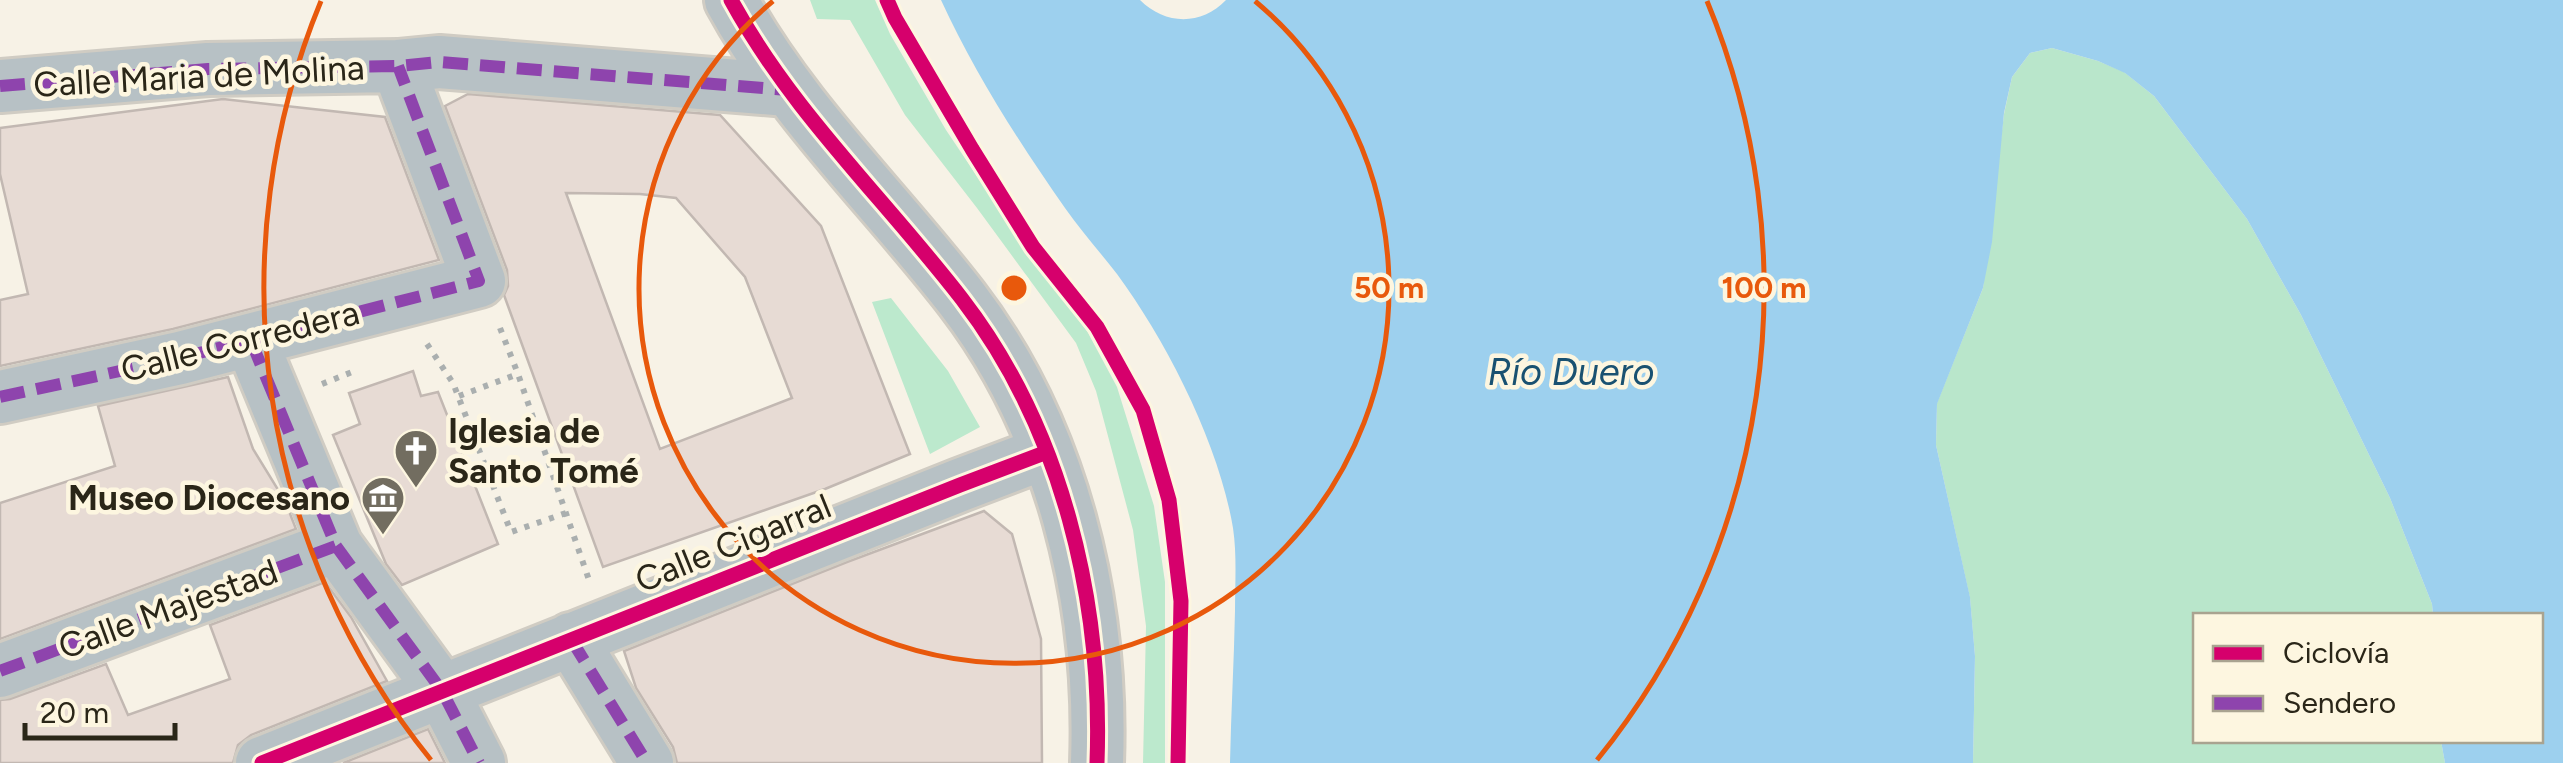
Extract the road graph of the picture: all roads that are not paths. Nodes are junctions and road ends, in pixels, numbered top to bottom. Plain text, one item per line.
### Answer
1 (731, 0) edge
2 (398, 66) junction
3 (0, 86) edge
4 (788, 90) junction
5 (487, 299) joint
6 (251, 341) junction
7 (0, 397) edge
8 (1047, 452) junction
9 (336, 546) junction
10 (588, 633) junction
11 (0, 672) edge
12 (442, 691) junction
13 (262, 763) edge
14 (480, 763) edge
15 (647, 763) edge
16 (1097, 763) edge

1 - 4 street
2 - 3 street, Calle Maria de Molina
2 - 4 street, Calle Maria de Molina
2 - 5 street, Calle Maria de Molina
4 - 8 street
5 - 6 street, Calle Corredera
6 - 7 street, Calle Corredera
6 - 9 street
8 - 10 street, Calle Cigarral
8 - 16 street
9 - 11 street, Calle Majestad
9 - 12 street
10 - 12 street, Calle Cigarral
10 - 15 street
12 - 13 street, Calle Cigarral
12 - 14 street

